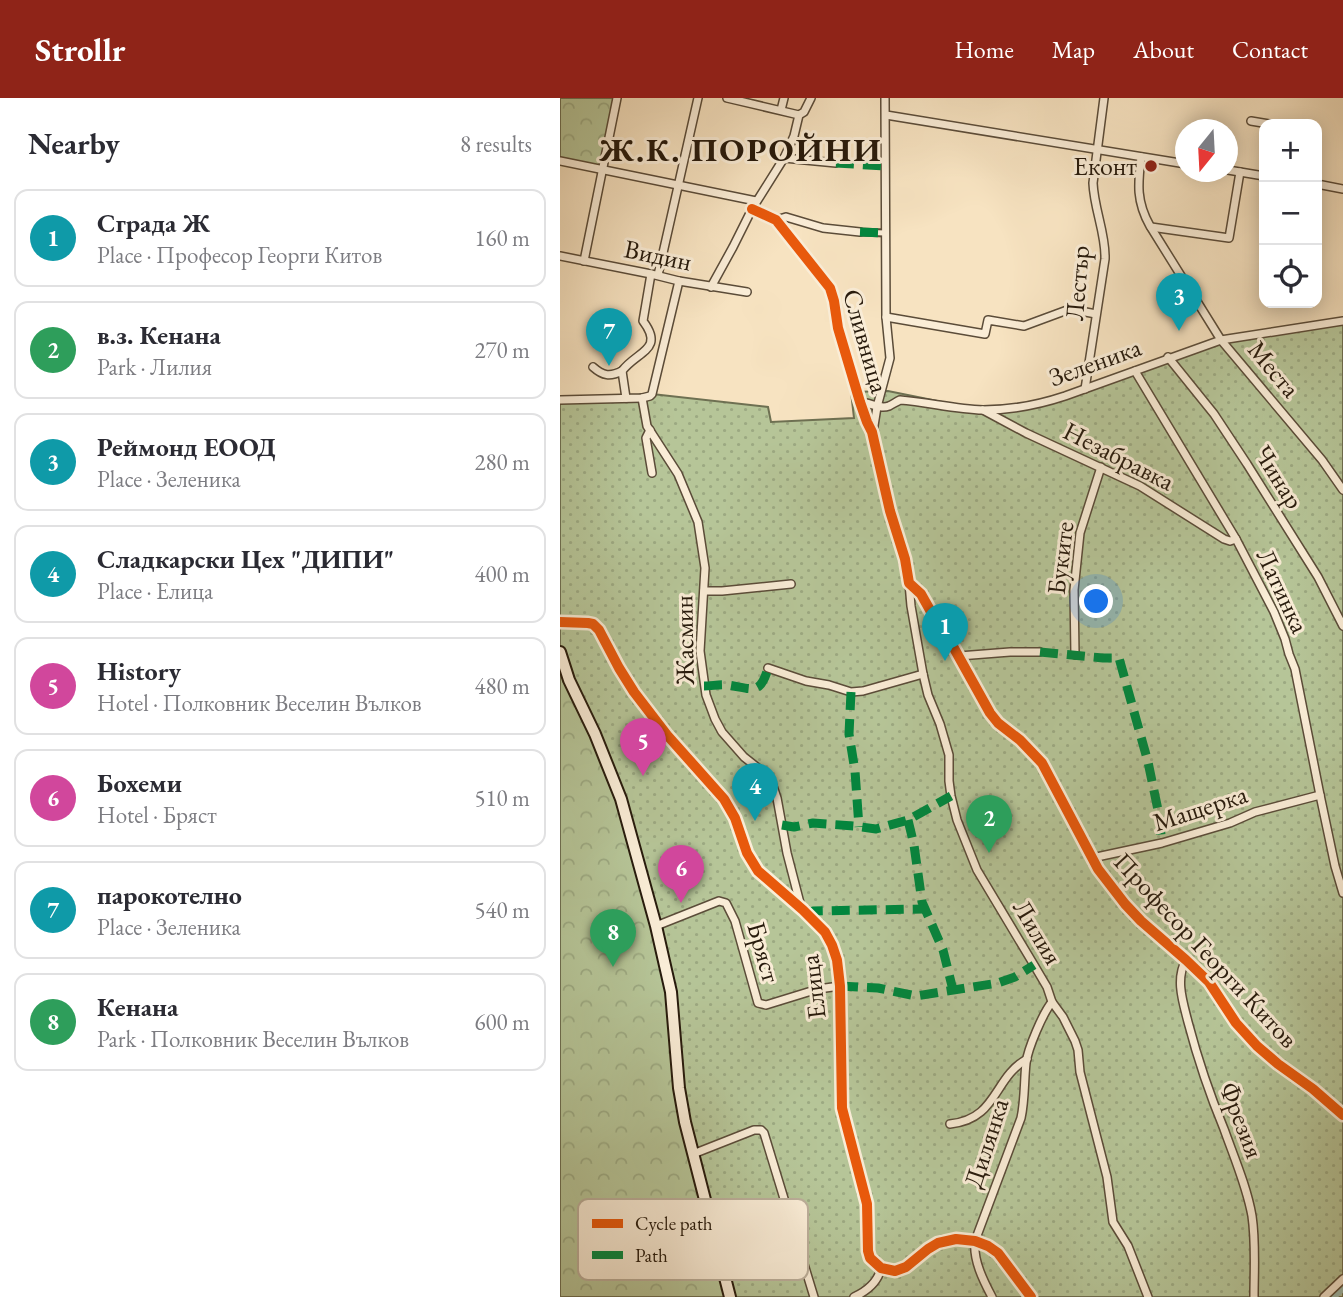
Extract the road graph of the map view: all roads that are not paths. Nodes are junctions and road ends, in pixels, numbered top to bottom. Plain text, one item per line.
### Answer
1 (617, 98) edge
2 (698, 98) edge
3 (727, 98) edge
4 (784, 98) edge
5 (811, 98) edge
6 (885, 98) edge
7 (1104, 98) edge
8 (781, 110) junction
9 (799, 115) junction
10 (886, 115) junction
11 (1251, 121) dead end
12 (1259, 122) edge
13 (1097, 150) junction
14 (1141, 157) junction
15 (784, 158) junction
16 (560, 161) edge
17 (1175, 162) edge
18 (836, 163) dead end
19 (603, 170) junction
20 (1240, 172) joint
21 (1259, 175) edge
22 (1322, 185) edge
23 (679, 186) junction
24 (1343, 189) edge
25 (754, 205) junction
26 (776, 220) junction
27 (1151, 227) junction
28 (860, 232) joint
29 (885, 233) junction
30 (560, 256) edge
31 (584, 261) junction
32 (654, 275) junction
33 (679, 281) junction
34 (710, 288) junction
35 (747, 292) dead end
36 (1096, 314) junction
37 (886, 317) junction
38 (1343, 321) edge
39 (1221, 340) junction
40 (1168, 358) junction
41 (593, 367) dead end
42 (622, 371) junction
43 (1135, 371) junction
44 (1085, 389) junction
45 (626, 398) junction
46 (642, 398) junction
47 (560, 400) edge
48 (860, 402) junction
49 (877, 407) junction
50 (982, 410) junction
51 (650, 430) junction
52 (872, 432) junction
53 (1101, 467) junction
54 (652, 473) dead end
55 (1343, 490) edge
56 (1236, 539) junction
57 (909, 583) junction
58 (791, 584) dead end
59 (704, 591) junction
60 (560, 622) edge
61 (1343, 626) edge
62 (560, 652) edge
63 (1040, 652) dead end
64 (1075, 655) dead end
65 (959, 656) junction
66 (768, 667) dead end
67 (923, 674) junction
68 (1320, 795) junction
69 (1092, 858) junction
70 (1343, 893) edge
71 (803, 910) junction
72 (656, 926) junction
73 (1186, 960) junction
74 (840, 986) junction
75 (1052, 1002) junction
76 (1027, 1059) junction
77 (1343, 1115) edge
78 (950, 1124) dead end
79 (693, 1154) junction
80 (705, 1199) edge
81 (784, 1199) edge
82 (975, 1241) junction
83 (881, 1268) junction
84 (808, 1277) edge
85 (1343, 1279) edge
86 (726, 1280) edge
87 (730, 1297) edge
88 (814, 1297) edge
89 (855, 1297) edge
90 (992, 1297) edge
91 (1031, 1297) edge
92 (1148, 1297) edge
93 (1254, 1297) edge
94 (1324, 1297) edge

1 - 19 street
2 - 23 street
3 - 8 street
4 - 8 street
5 - 9 street
6 - 10 street
7 - 13 street, Лестър
8 - 9 street
9 - 15 street
10 - 13 street
10 - 29 street
11 - 12 street
13 - 14 street
13 - 36 street, Лестър
14 - 17 street
14 - 27 street, Места
15 - 18 street
15 - 25 street
16 - 19 street, Сливница
19 - 23 street, Сливница
19 - 31 street
20 - 21 street
20 - 27 street
22 - 24 street
23 - 25 street, Сливница
23 - 32 street
25 - 26 street, Сливница
25 - 34 street
26 - 28 street
26 - 48 street, Сливница
27 - 39 street, Места
28 - 29 street
29 - 37 street
30 - 31 street, Видин
31 - 32 street, Видин
32 - 33 street, Видин
32 - 42 street
33 - 34 street, Видин
33 - 46 street
34 - 35 street, Видин
36 - 37 street
36 - 44 street, Лестър
37 - 49 street
38 - 39 street, Зеленика
39 - 40 street, Зеленика
39 - 55 street, Места
40 - 43 street, Зеленика
40 - 61 street, Чинар
41 - 42 street
42 - 45 street
43 - 44 street, Зеленика
43 - 56 street, Латинка
44 - 50 street, Зеленика
45 - 46 street
45 - 47 street
46 - 51 street, Жасмин
48 - 49 street, Зеленика
48 - 52 street, Сливница
49 - 50 street, Зеленика
49 - 52 street
50 - 53 street, Незабравка
51 - 54 street
51 - 59 street, Жасмин
52 - 57 street, Професор Георги Китов
53 - 56 street, Незабравка
53 - 64 street, Буките
56 - 68 street, Латинка
57 - 65 street, Професор Георги Китов
57 - 67 street, Лилия
58 - 59 street
59 - 71 street, Жасмин
60 - 71 street, Елица
62 - 72 main road
63 - 65 street
65 - 69 street, Професор Георги Китов
66 - 67 street
67 - 75 street, Лилия
68 - 69 street, Мащерка
68 - 70 street, Латинка
69 - 73 street, Професор Георги Китов
71 - 74 street, Елица
72 - 74 street, Бряст
72 - 79 main road
73 - 77 street, Професор Георги Китов
73 - 93 street, Фрезия
74 - 83 street, Елица
75 - 76 street, Дилянка
75 - 92 street, Лилия
76 - 78 street
76 - 82 street, Дилянка
79 - 80 main road
79 - 81 street
82 - 83 street
82 - 90 street
82 - 91 street
83 - 89 street
84 - 88 street
85 - 94 street
86 - 87 main road

